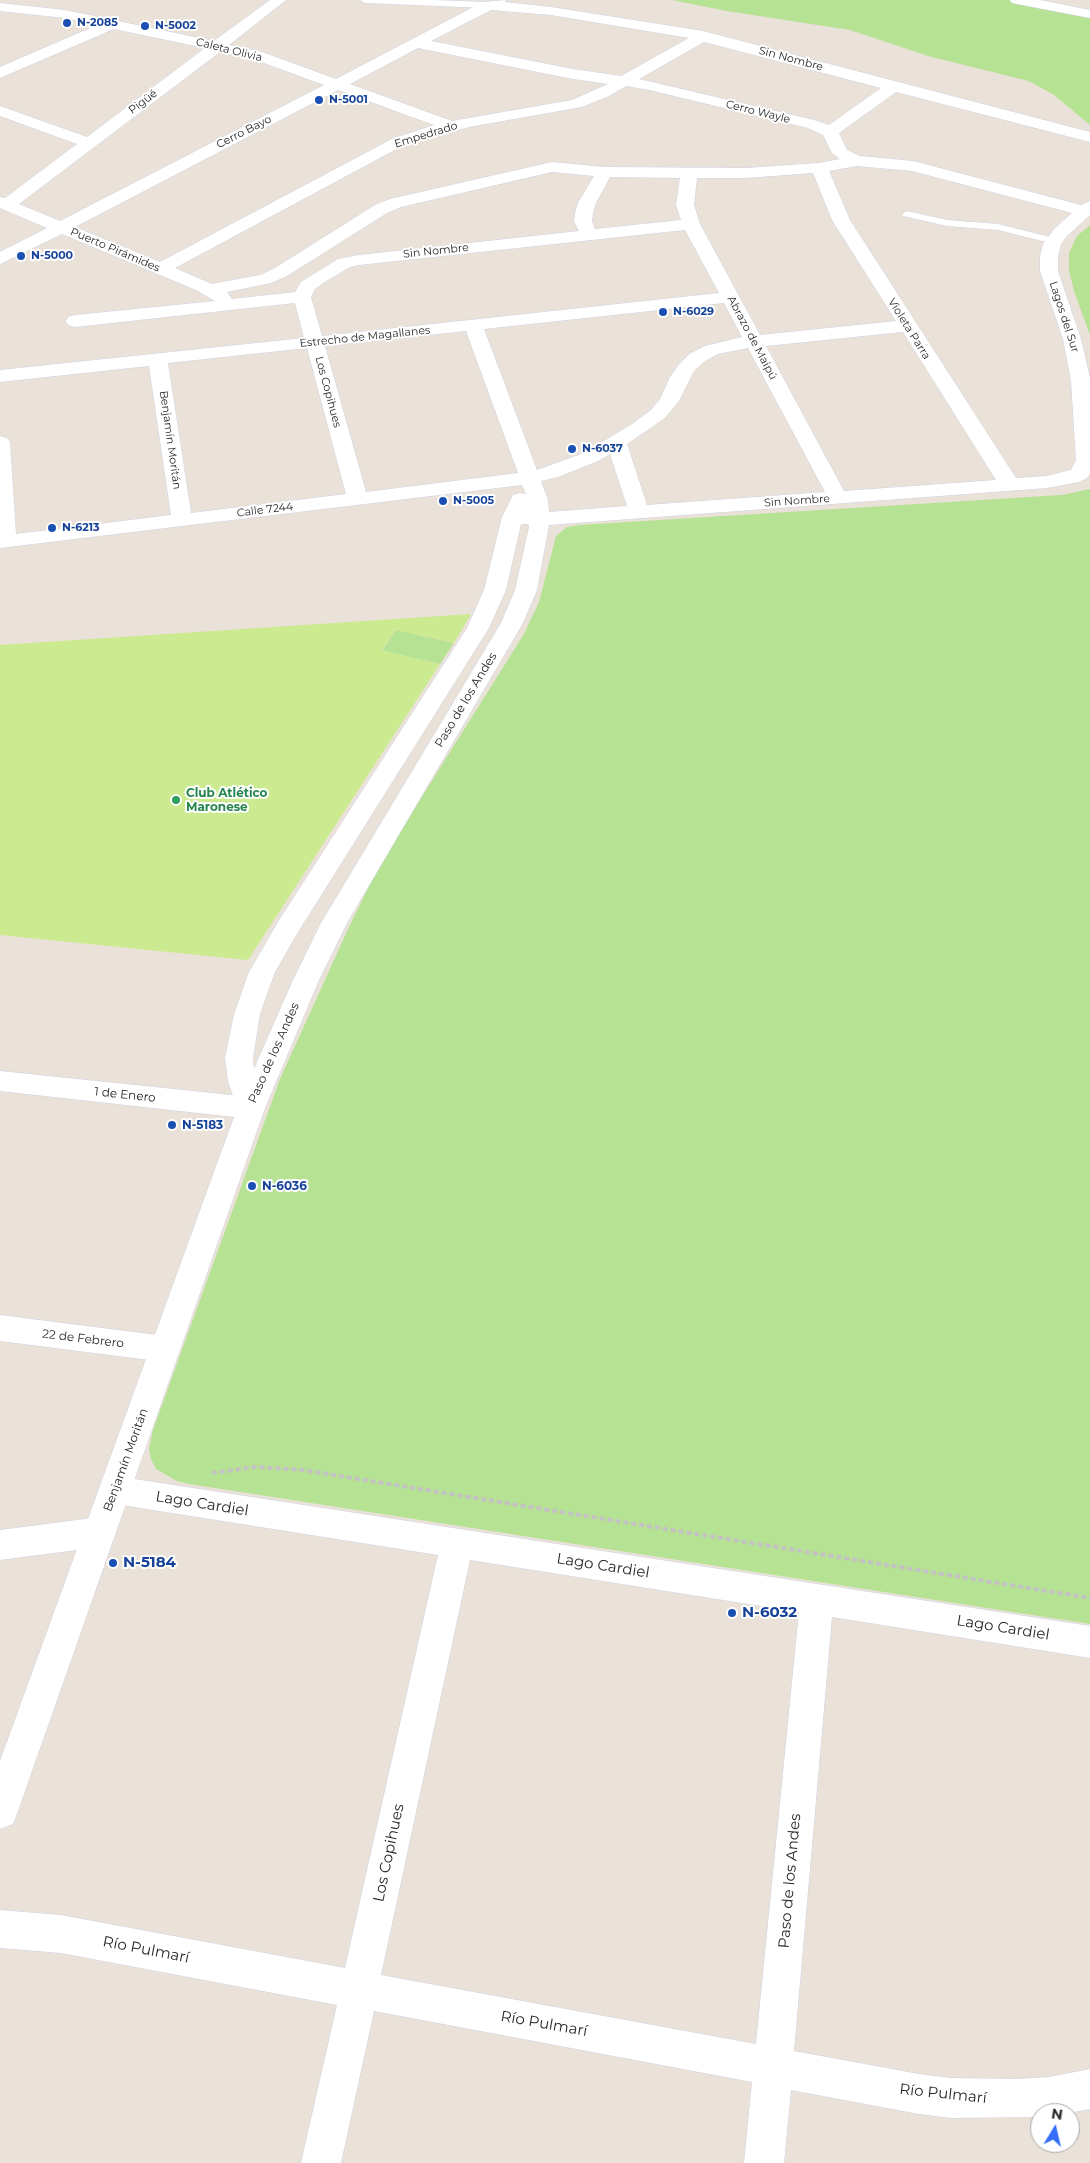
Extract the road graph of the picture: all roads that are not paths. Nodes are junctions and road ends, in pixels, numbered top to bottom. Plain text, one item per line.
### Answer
1 (279, 0) edge
2 (365, 0) edge
3 (1017, 0) edge
4 (493, 3) edge
5 (0, 7) edge
6 (1090, 14) edge
7 (113, 24) junction
8 (703, 36) junction
9 (416, 43) junction
10 (218, 46) junction
11 (0, 73) edge
12 (623, 81) junction
13 (336, 84) junction
14 (894, 86) junction
15 (0, 111) edge
16 (450, 126) junction
17 (830, 132) junction
18 (1090, 138) edge
19 (89, 143) junction
20 (856, 161) junction
21 (819, 168) junction
22 (606, 172) junction
23 (689, 173) junction
24 (4, 203) edge
25 (1086, 208) edge
26 (907, 214) dead end
27 (691, 224) junction
28 (61, 227) junction
29 (589, 235) junction
30 (1054, 241) junction
31 (0, 259) edge
32 (161, 269) junction
33 (210, 290) junction
34 (305, 291) junction
35 (731, 297) junction
36 (227, 304) junction
37 (75, 321) dead end
38 (473, 326) junction
39 (906, 326) junction
40 (754, 341) junction
41 (315, 342) junction
42 (158, 360) junction
43 (0, 376) edge
44 (0, 442) edge
45 (617, 442) junction
46 (1080, 474) joint
47 (530, 478) junction
48 (1010, 485) junction
49 (838, 498) junction
50 (358, 499) junction
51 (639, 512) junction
52 (512, 516) junction
53 (540, 519) junction
54 (182, 520) junction
55 (3, 542) edge
56 (0, 1081) edge
57 (251, 1108) junction
58 (0, 1328) edge
59 (165, 1349) junction
60 (115, 1490) junction
61 (100, 1532) junction
62 (457, 1544) junction
63 (0, 1545) edge
64 (817, 1598) junction
65 (1090, 1642) edge
66 (0, 1811) edge
67 (0, 1929) edge
68 (359, 1989) junction
69 (773, 2066) junction
70 (1090, 2089) edge
71 (320, 2163) edge
72 (764, 2163) edge

1 - 10 street, Pigüé
2 - 4 lane
3 - 6 street
4 - 8 street, Sin Nombre
4 - 9 street, Cerro Bayo
5 - 7 street, Caleta Olivia
7 - 10 street, Caleta Olivia
7 - 11 street
8 - 12 street, Empedrado
8 - 14 street, Sin Nombre
9 - 12 street, Cerro Wayle
9 - 13 street, Cerro Bayo
10 - 13 street, Caleta Olivia
10 - 19 street, Pigüé
12 - 16 street, Empedrado
12 - 17 street, Cerro Wayle
13 - 16 street, Caleta Olivia
13 - 28 street, Cerro Bayo
14 - 17 street
14 - 18 street, Sin Nombre
15 - 19 street
16 - 32 street, Empedrado
17 - 20 street
19 - 24 street, Pigüé
20 - 21 street
20 - 25 street
21 - 23 street
21 - 39 street, Violeta Parra
22 - 23 street
22 - 29 street
22 - 33 street
23 - 27 street, Abrazo de Maipú
24 - 28 street, Puerto Pirámides
25 - 30 street
26 - 30 lane
27 - 29 street, Sin Nombre
27 - 35 street, Abrazo de Maipú
28 - 31 street, Cerro Bayo
28 - 32 street, Puerto Pirámides
29 - 34 street, Sin Nombre
30 - 46 street, Lagos del Sur
32 - 33 street, Puerto Pirámides
33 - 36 street, Puerto Pirámides
34 - 36 street, Sin Nombre
34 - 41 street, Los Copihues
35 - 38 street, Estrecho de Magallanes
35 - 40 street, Abrazo de Maipú
36 - 37 street, Sin Nombre
38 - 41 street, Estrecho de Magallanes
38 - 47 street, Paso de los Andes
39 - 40 street
39 - 48 street, Violeta Parra
40 - 45 street
40 - 49 street, Abrazo de Maipú
41 - 42 street, Estrecho de Magallanes
41 - 50 street, Los Copihues
42 - 43 street, Estrecho de Magallanes
42 - 54 street, Benjamín Moritán
44 - 55 street
45 - 47 street
45 - 51 street
46 - 48 street, Sin Nombre
47 - 50 street, Calle 7244
47 - 52 street, Paso de los Andes
47 - 53 street, Paso de los Andes
48 - 49 street, Sin Nombre
49 - 51 street, Sin Nombre
50 - 54 street, Calle 7244
51 - 53 street, Sin Nombre
52 - 53 street, Sin Nombre
52 - 57 street, Paso de los Andes
53 - 57 street, Paso de los Andes
54 - 55 street, Calle 7244
56 - 57 street, 1 de Enero
57 - 59 street, Benjamín Moritán
58 - 59 street, 22 de Febrero
59 - 60 street, Benjamín Moritán
60 - 61 street, Benjamín Moritán
60 - 62 street, Lago Cardiel
61 - 63 street
61 - 66 street, Benjamín Moritán
62 - 64 street, Lago Cardiel
62 - 68 street, Los Copihues
64 - 65 street, Lago Cardiel
64 - 69 street, Paso de los Andes
67 - 68 street, Río Pulmarí
68 - 69 street, Río Pulmarí
68 - 71 street, Los Copihues
69 - 70 street, Río Pulmarí
69 - 72 street, Paso de los Andes

